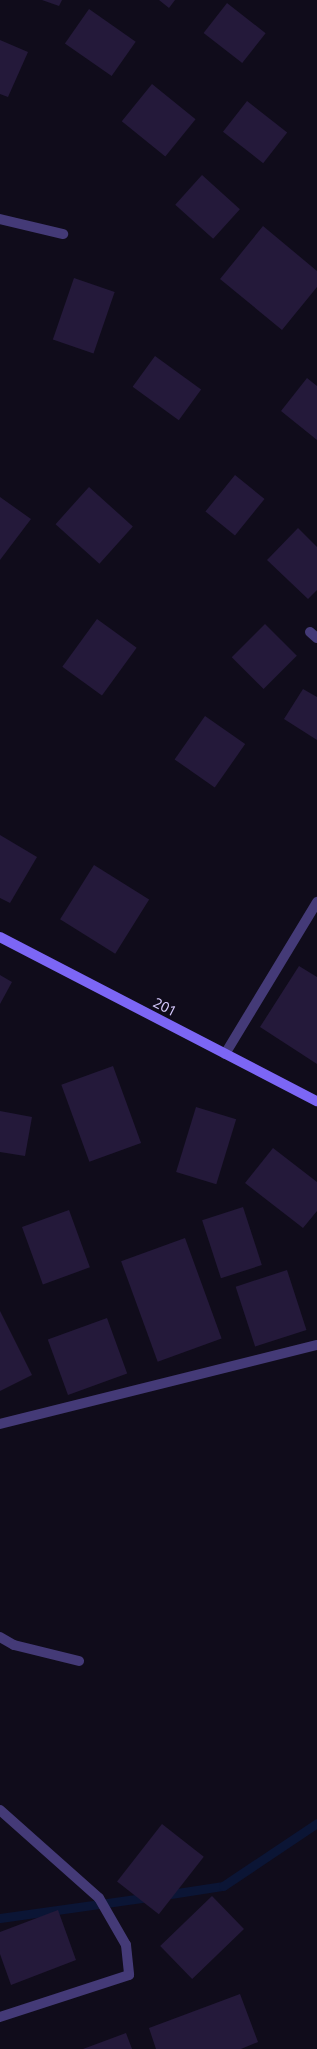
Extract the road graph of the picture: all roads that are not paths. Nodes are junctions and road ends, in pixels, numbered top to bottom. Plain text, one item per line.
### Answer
1 (0, 219) edge
2 (63, 234) dead end
3 (317, 902) edge
4 (0, 937) edge
5 (225, 1054) junction
6 (317, 1101) edge
7 (317, 1345) edge
8 (0, 1424) edge
9 (0, 1637) edge
10 (79, 1661) dead end
11 (0, 1810) edge
12 (0, 2017) edge

1 - 2 street
3 - 5 street
4 - 5 street, 201
5 - 6 street, 201
7 - 8 street
9 - 10 street
11 - 12 street

